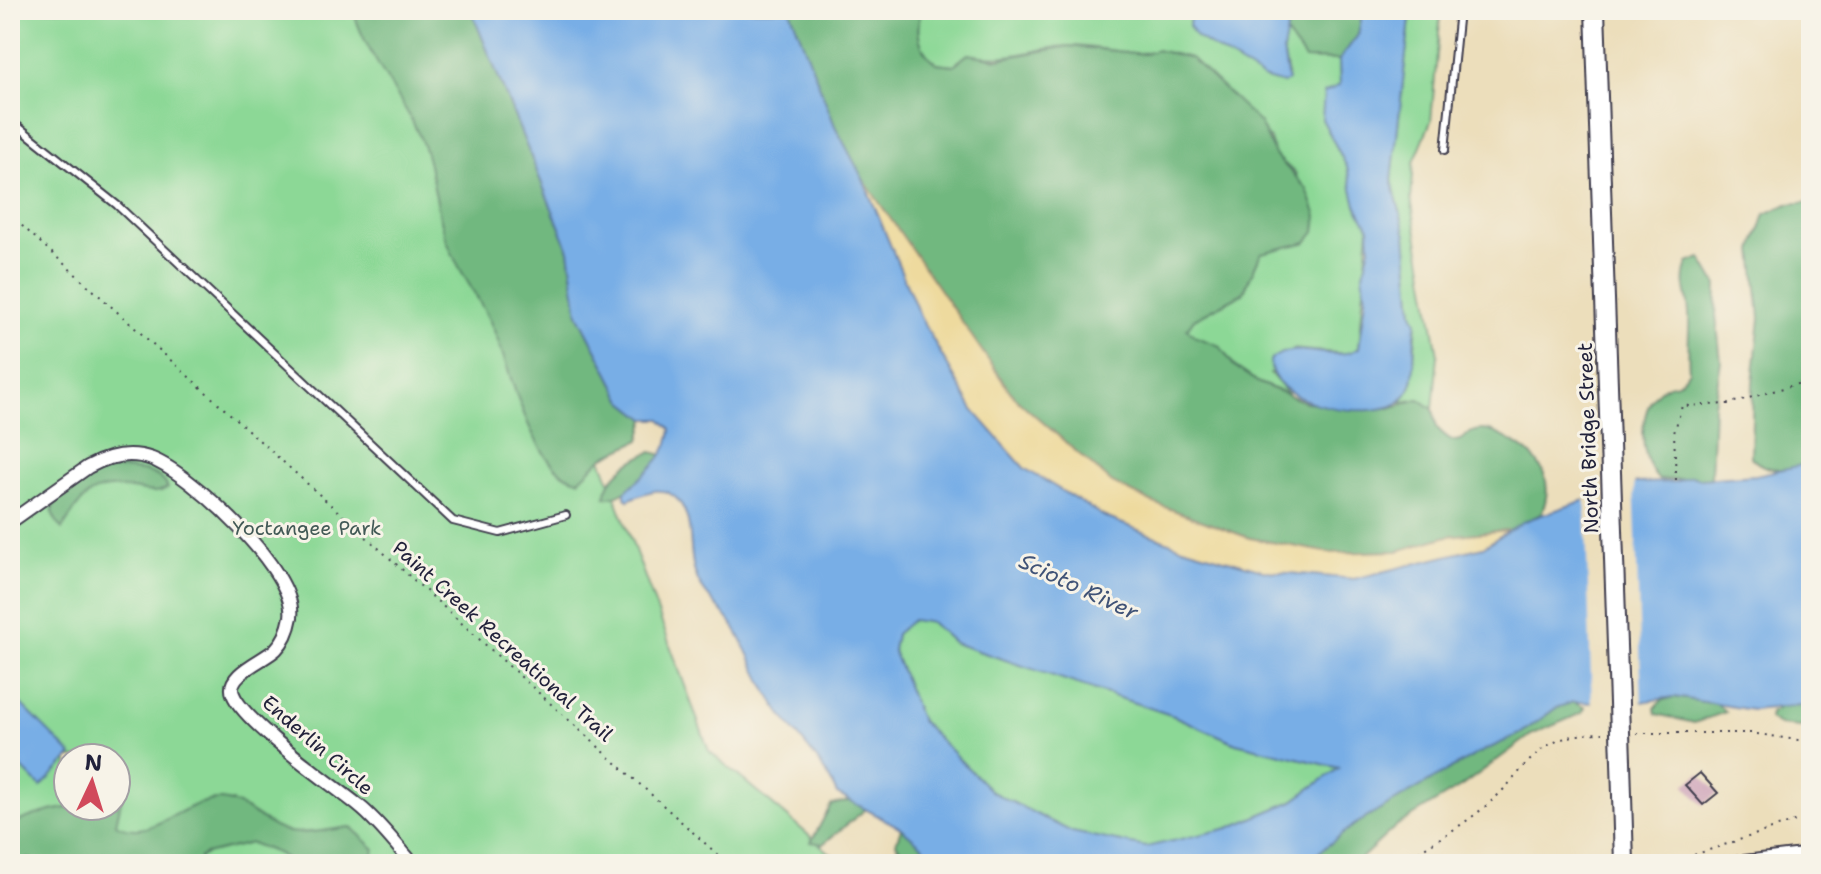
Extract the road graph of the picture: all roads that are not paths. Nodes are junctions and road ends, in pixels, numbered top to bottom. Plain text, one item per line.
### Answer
1 (1459, 10) edge
2 (1595, 10) edge
3 (10, 120) edge
4 (1445, 150) dead end
5 (566, 515) dead end
6 (10, 522) edge
7 (1811, 854) edge
8 (413, 864) edge
9 (1624, 864) edge
10 (1728, 864) edge

1 - 4 lane
2 - 9 main road, North Bridge Street, bridge
3 - 5 lane
6 - 8 street, Enderlin Circle
7 - 10 street

